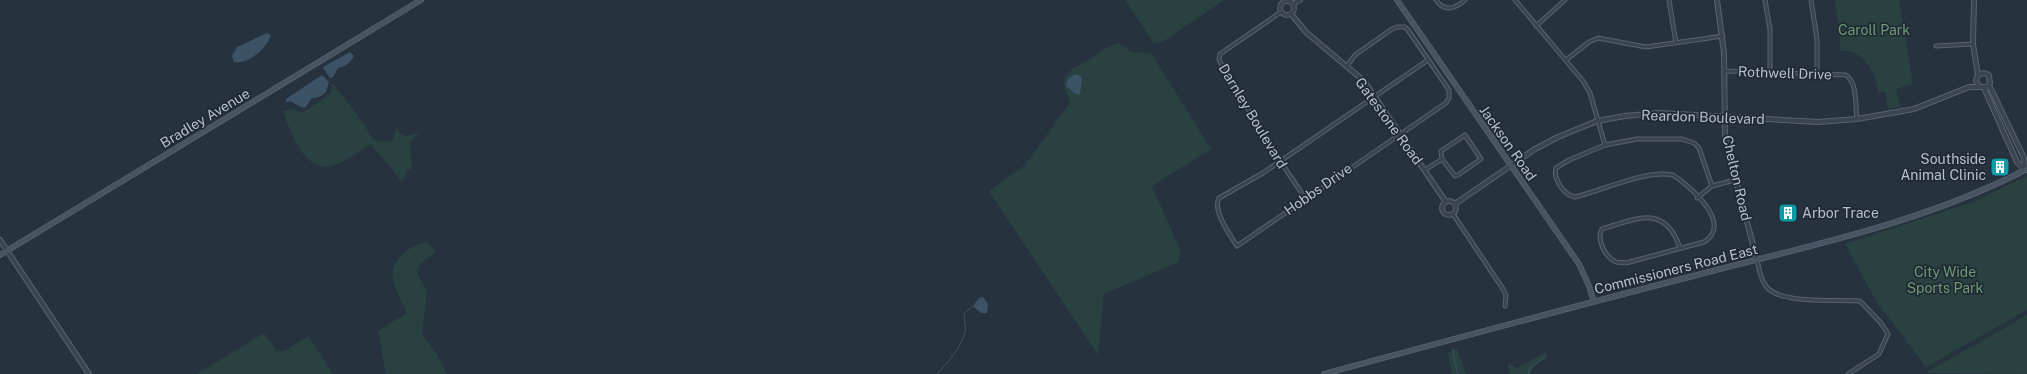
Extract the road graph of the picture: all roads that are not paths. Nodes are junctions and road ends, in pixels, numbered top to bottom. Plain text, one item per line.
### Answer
1 (421, 0) edge
2 (1300, 0) edge
3 (1397, 0) edge
4 (1436, 0) edge
5 (1465, 0) edge
6 (1516, 0) edge
7 (1566, 0) edge
8 (1669, 0) edge
9 (1717, 0) edge
10 (1765, 0) edge
11 (1811, 0) edge
12 (1974, 0) edge
13 (1282, 1) edge
14 (1293, 4) junction
15 (1281, 12) junction
16 (1291, 14) junction
17 (1536, 26) junction
18 (1723, 36) junction
19 (1676, 43) junction
20 (1973, 44) junction
21 (1936, 46) dead end
22 (1428, 60) junction
23 (1566, 60) junction
24 (1977, 64) junction
25 (1347, 66) junction
26 (1725, 71) junction
27 (1770, 72) junction
28 (1984, 73) junction
29 (1817, 74) junction
30 (1978, 76) junction
31 (1976, 81) junction
32 (1989, 85) junction
33 (1979, 86) junction
34 (1969, 87) junction
35 (1984, 88) junction
36 (1374, 96) junction
37 (1725, 117) junction
38 (1857, 119) junction
39 (1597, 121) junction
40 (1399, 133) junction
41 (1605, 145) junction
42 (1442, 159) junction
43 (1280, 161) junction
44 (1510, 166) junction
45 (1425, 170) junction
46 (2026, 170) edge
47 (1735, 180) junction
48 (1712, 186) junction
49 (1305, 198) junction
50 (1697, 198) junction
51 (1446, 202) junction
52 (1455, 204) junction
53 (1453, 214) junction
54 (0, 240) edge
55 (1680, 248) junction
56 (6, 251) junction
57 (0, 254) edge
58 (1757, 260) junction
59 (1594, 302) junction
60 (1505, 306) dead end
61 (89, 374) edge
62 (1324, 374) edge
63 (1848, 374) edge

1 - 56 main road, Bradley Avenue
2 - 14 street
3 - 44 main road, Jackson Road
4 - 5 street
6 - 17 street
7 - 17 street
8 - 19 street
9 - 18 street, Chelton Road
10 - 27 street
11 - 29 street
12 - 20 street
13 - 14 street
13 - 15 street
14 - 16 street
15 - 16 street
15 - 43 street, Darnley Boulevard
16 - 25 street, Gatestone Road
17 - 23 street
18 - 19 street
18 - 26 street, Chelton Road
19 - 23 street
20 - 21 street
20 - 24 street
22 - 25 street
22 - 36 street
22 - 40 street, Hobbs Drive
23 - 39 street
24 - 28 street
24 - 30 street
25 - 36 street, Gatestone Road
26 - 27 street, Rothwell Drive
26 - 37 street, Chelton Road
27 - 29 street, Rothwell Drive
28 - 30 street
28 - 32 street
29 - 38 street, Rothwell Drive
30 - 31 street
31 - 33 street
31 - 34 street, Reardon Boulevard
32 - 35 street
32 - 46 street
33 - 34 street, Reardon Boulevard
33 - 35 street
34 - 38 street, Reardon Boulevard
35 - 46 street
36 - 40 street, Gatestone Road
36 - 43 street
37 - 38 street, Reardon Boulevard
37 - 39 street, Reardon Boulevard
37 - 47 street, Chelton Road
39 - 41 street
39 - 44 street, Reardon Boulevard
40 - 45 street, Gatestone Road
40 - 49 street, Hobbs Drive
41 - 48 street
41 - 50 street
42 - 42 street
42 - 45 street
43 - 49 street, Darnley Boulevard
43 - 49 street, Hobbs Drive
44 - 52 street, Reardon Boulevard
44 - 59 main road, Jackson Road
45 - 51 street, Gatestone Road
46 - 58 main road, Commissioners Road East
47 - 48 street
47 - 58 street, Chelton Road
48 - 50 street
50 - 55 street
51 - 52 street
51 - 53 street
52 - 53 street
53 - 60 street
54 - 56 street
55 - 55 street
56 - 57 main road, Bradley Avenue
56 - 61 street
58 - 59 main road, Commissioners Road East
58 - 63 street
59 - 62 main road, Commissioners Road East

